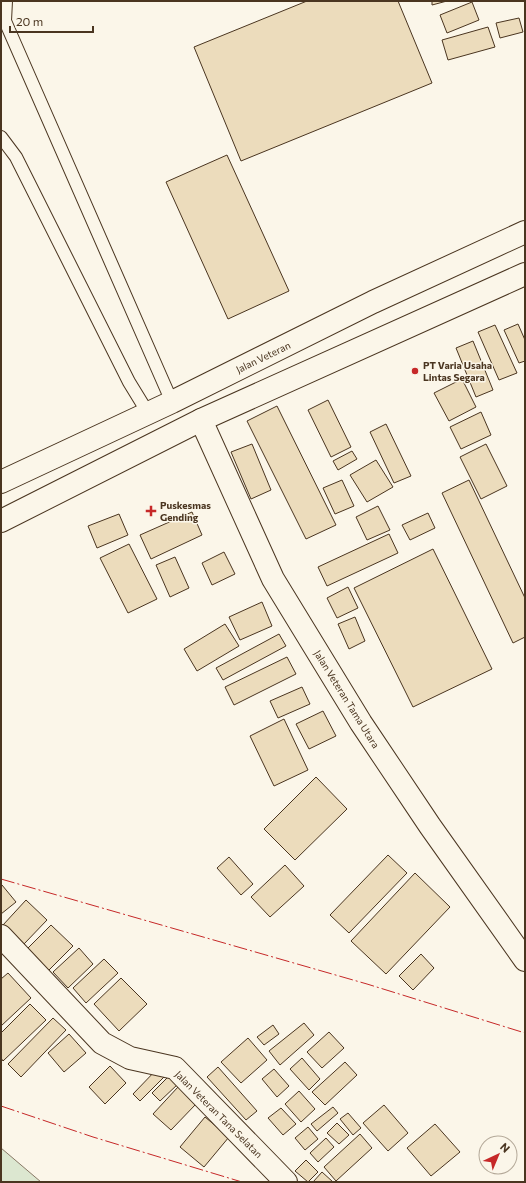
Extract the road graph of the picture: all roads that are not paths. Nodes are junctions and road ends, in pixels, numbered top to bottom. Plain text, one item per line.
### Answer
1 (6, 1) edge
2 (1, 137) edge
3 (525, 232) edge
4 (525, 274) edge
5 (172, 402) junction
6 (148, 413) junction
7 (201, 420) junction
8 (1, 482) edge
9 (1, 521) edge
10 (1, 936) edge
11 (518, 937) edge
12 (525, 960) edge
13 (286, 1182) edge

1 - 5 lane
2 - 6 lane
3 - 5 main road, Jalan Veteran
4 - 7 main road
5 - 6 main road, Jalan Veteran
6 - 8 main road, Jalan Veteran
7 - 9 main road
7 - 11 main road, Jalan Veteran Tama Utara
10 - 13 main road, Jalan Veteran Tana Selatan
11 - 12 main road, Jalan Veteran Tama Utara

